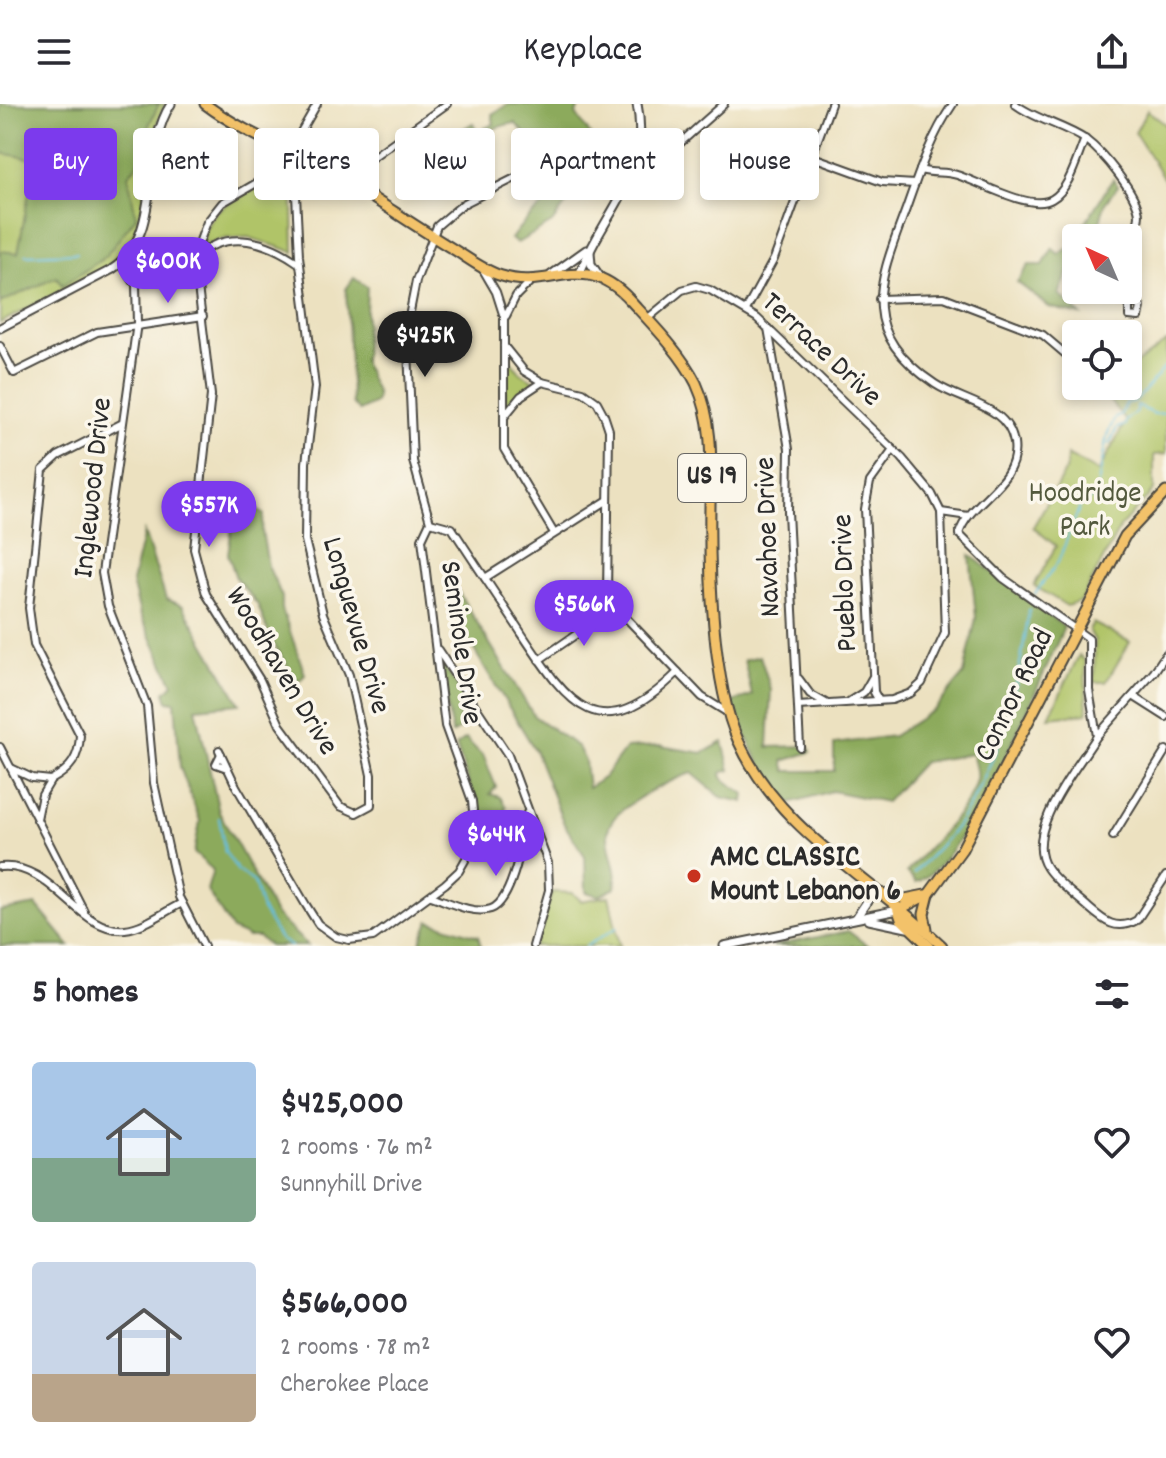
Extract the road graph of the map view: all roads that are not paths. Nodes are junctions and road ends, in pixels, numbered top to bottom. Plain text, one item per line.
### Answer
1 (171, 104) edge
2 (205, 104) edge
3 (317, 104) edge
4 (447, 104) edge
5 (637, 104) edge
6 (724, 104) edge
7 (831, 104) edge
8 (953, 104) edge
9 (1015, 104) edge
10 (303, 128) edge
11 (638, 128) edge
12 (254, 131) edge
13 (819, 139) edge
14 (1085, 139) junction
15 (684, 140) edge
16 (379, 153) edge
17 (819, 159) edge
18 (920, 170) junction
19 (511, 180) edge
20 (254, 183) edge
21 (915, 184) junction
22 (296, 200) edge
23 (375, 200) edge
24 (618, 200) edge
25 (797, 200) edge
26 (1137, 224) edge
27 (434, 237) junction
28 (591, 246) junction
29 (196, 257) junction
30 (121, 263) junction
31 (300, 264) junction
32 (481, 266) junction
33 (580, 273) junction
34 (550, 275) junction
35 (533, 279) junction
36 (604, 280) junction
37 (879, 299) junction
38 (746, 310) junction
39 (203, 316) junction
40 (646, 319) junction
41 (137, 323) junction
42 (504, 323) junction
43 (0, 328) edge
44 (768, 328) junction
45 (0, 346) edge
46 (504, 346) junction
47 (792, 351) junction
48 (1062, 351) edge
49 (776, 360) junction
50 (542, 382) junction
51 (503, 418) junction
52 (121, 424) junction
53 (893, 450) junction
54 (1166, 492) edge
55 (608, 500) junction
56 (941, 512) junction
57 (968, 516) junction
58 (430, 522) junction
59 (554, 533) junction
60 (959, 534) junction
61 (942, 538) junction
62 (485, 578) junction
63 (607, 598) junction
64 (600, 618) junction
65 (624, 619) junction
66 (1076, 628) junction
67 (436, 647) junction
68 (1166, 654) edge
69 (539, 660) junction
70 (678, 672) junction
71 (797, 675) junction
72 (873, 676) junction
73 (1133, 696) junction
74 (879, 701) junction
75 (847, 703) junction
76 (829, 704) junction
77 (798, 706) junction
78 (728, 713) junction
79 (1166, 717) edge
80 (1097, 736) junction
81 (0, 747) edge
82 (800, 747) dead end
83 (1166, 750) edge
84 (220, 752) dead end
85 (11, 768) junction
86 (51, 780) junction
87 (528, 809) junction
88 (356, 813) joint
89 (37, 819) junction
90 (1113, 836) dead end
91 (523, 838) junction
92 (540, 840) junction
93 (0, 867) edge
94 (1166, 876) edge
95 (67, 877) junction
96 (863, 882) junction
97 (54, 887) junction
98 (876, 892) junction
99 (929, 894) junction
100 (431, 896) junction
101 (182, 903) junction
102 (898, 910) junction
103 (86, 914) junction
104 (855, 920) junction
105 (913, 930) junction
106 (929, 933) junction
107 (535, 945) edge
108 (204, 946) edge
109 (724, 946) edge
110 (929, 946) edge
111 (942, 946) edge

1 - 30 street
2 - 12 main road, US 19
3 - 10 street, Woodhaven Drive
4 - 16 street
5 - 11 street
6 - 15 street
7 - 13 street
8 - 18 street
9 - 14 street
14 - 18 street
14 - 26 street
17 - 21 street
18 - 21 street
19 - 27 street
20 - 29 street, Woodhaven Drive
21 - 37 street
22 - 31 street, Longuevue Drive
23 - 27 main road, US 19
24 - 28 street
25 - 38 street
27 - 32 main road, US 19
27 - 58 street
28 - 33 street
28 - 34 street
28 - 36 street
29 - 31 street
29 - 39 street, Woodhaven Drive
30 - 41 street, Inglewood Drive
30 - 43 street
31 - 88 street, Longuevue Drive
32 - 35 main road, US 19
32 - 42 street
33 - 34 main road, US 19
33 - 36 main road, US 19
34 - 35 main road, US 19
35 - 42 street
36 - 40 main road, US 19
37 - 48 street
37 - 57 street
38 - 40 street, Terrace Drive
38 - 44 street, Terrace Drive
39 - 41 street
39 - 88 street, Woodhaven Drive
40 - 78 main road, US 19
41 - 45 street
41 - 52 street, Inglewood Drive
42 - 46 street
44 - 47 street, Terrace Drive
44 - 49 street, Navahoe Drive
46 - 50 street
46 - 51 street
47 - 49 street
47 - 53 street, Terrace Drive
49 - 71 street, Navahoe Drive
50 - 51 street
50 - 55 street
51 - 59 street
52 - 86 street
52 - 101 street, Inglewood Drive
53 - 56 street, Terrace Drive
53 - 72 street, Pueblo Drive
54 - 66 main road, Connor Road
55 - 59 street
55 - 63 street
56 - 57 street
56 - 61 street
57 - 60 street
58 - 62 street
58 - 67 street, Seminole Drive
59 - 62 street
60 - 61 street
60 - 66 street
61 - 74 street
62 - 69 street
63 - 64 street
63 - 65 street
64 - 65 street
64 - 69 street
65 - 70 street
66 - 80 street
66 - 99 main road, Connor Road
67 - 87 street
67 - 100 street, Seminole Drive
68 - 73 street
69 - 70 street
70 - 78 street
71 - 76 street
71 - 77 street, Navahoe Drive
72 - 74 street, Pueblo Drive
72 - 75 street, Pueblo Drive
73 - 79 street
73 - 80 street
74 - 75 street
75 - 76 street
76 - 77 street
77 - 82 street, Navahoe Drive
78 - 96 main road, US 19
80 - 94 street
81 - 85 street
83 - 90 street
84 - 100 street, Seminole Drive
85 - 86 street
85 - 89 street
86 - 89 street
87 - 91 street
87 - 92 street
89 - 95 street
91 - 92 street
91 - 100 street
92 - 107 street
93 - 97 street
95 - 97 street
95 - 103 street
96 - 98 main road, US 19
96 - 104 street
97 - 103 street
98 - 99 main road
98 - 102 main road, US 19
99 - 102 main road, Connor Road
99 - 106 main road
101 - 103 street
101 - 108 street, Inglewood Drive
102 - 104 street
102 - 105 main road, US 19
102 - 106 main road, US 19
104 - 105 street
104 - 109 street
105 - 110 main road, US 19
106 - 111 main road, US 19

